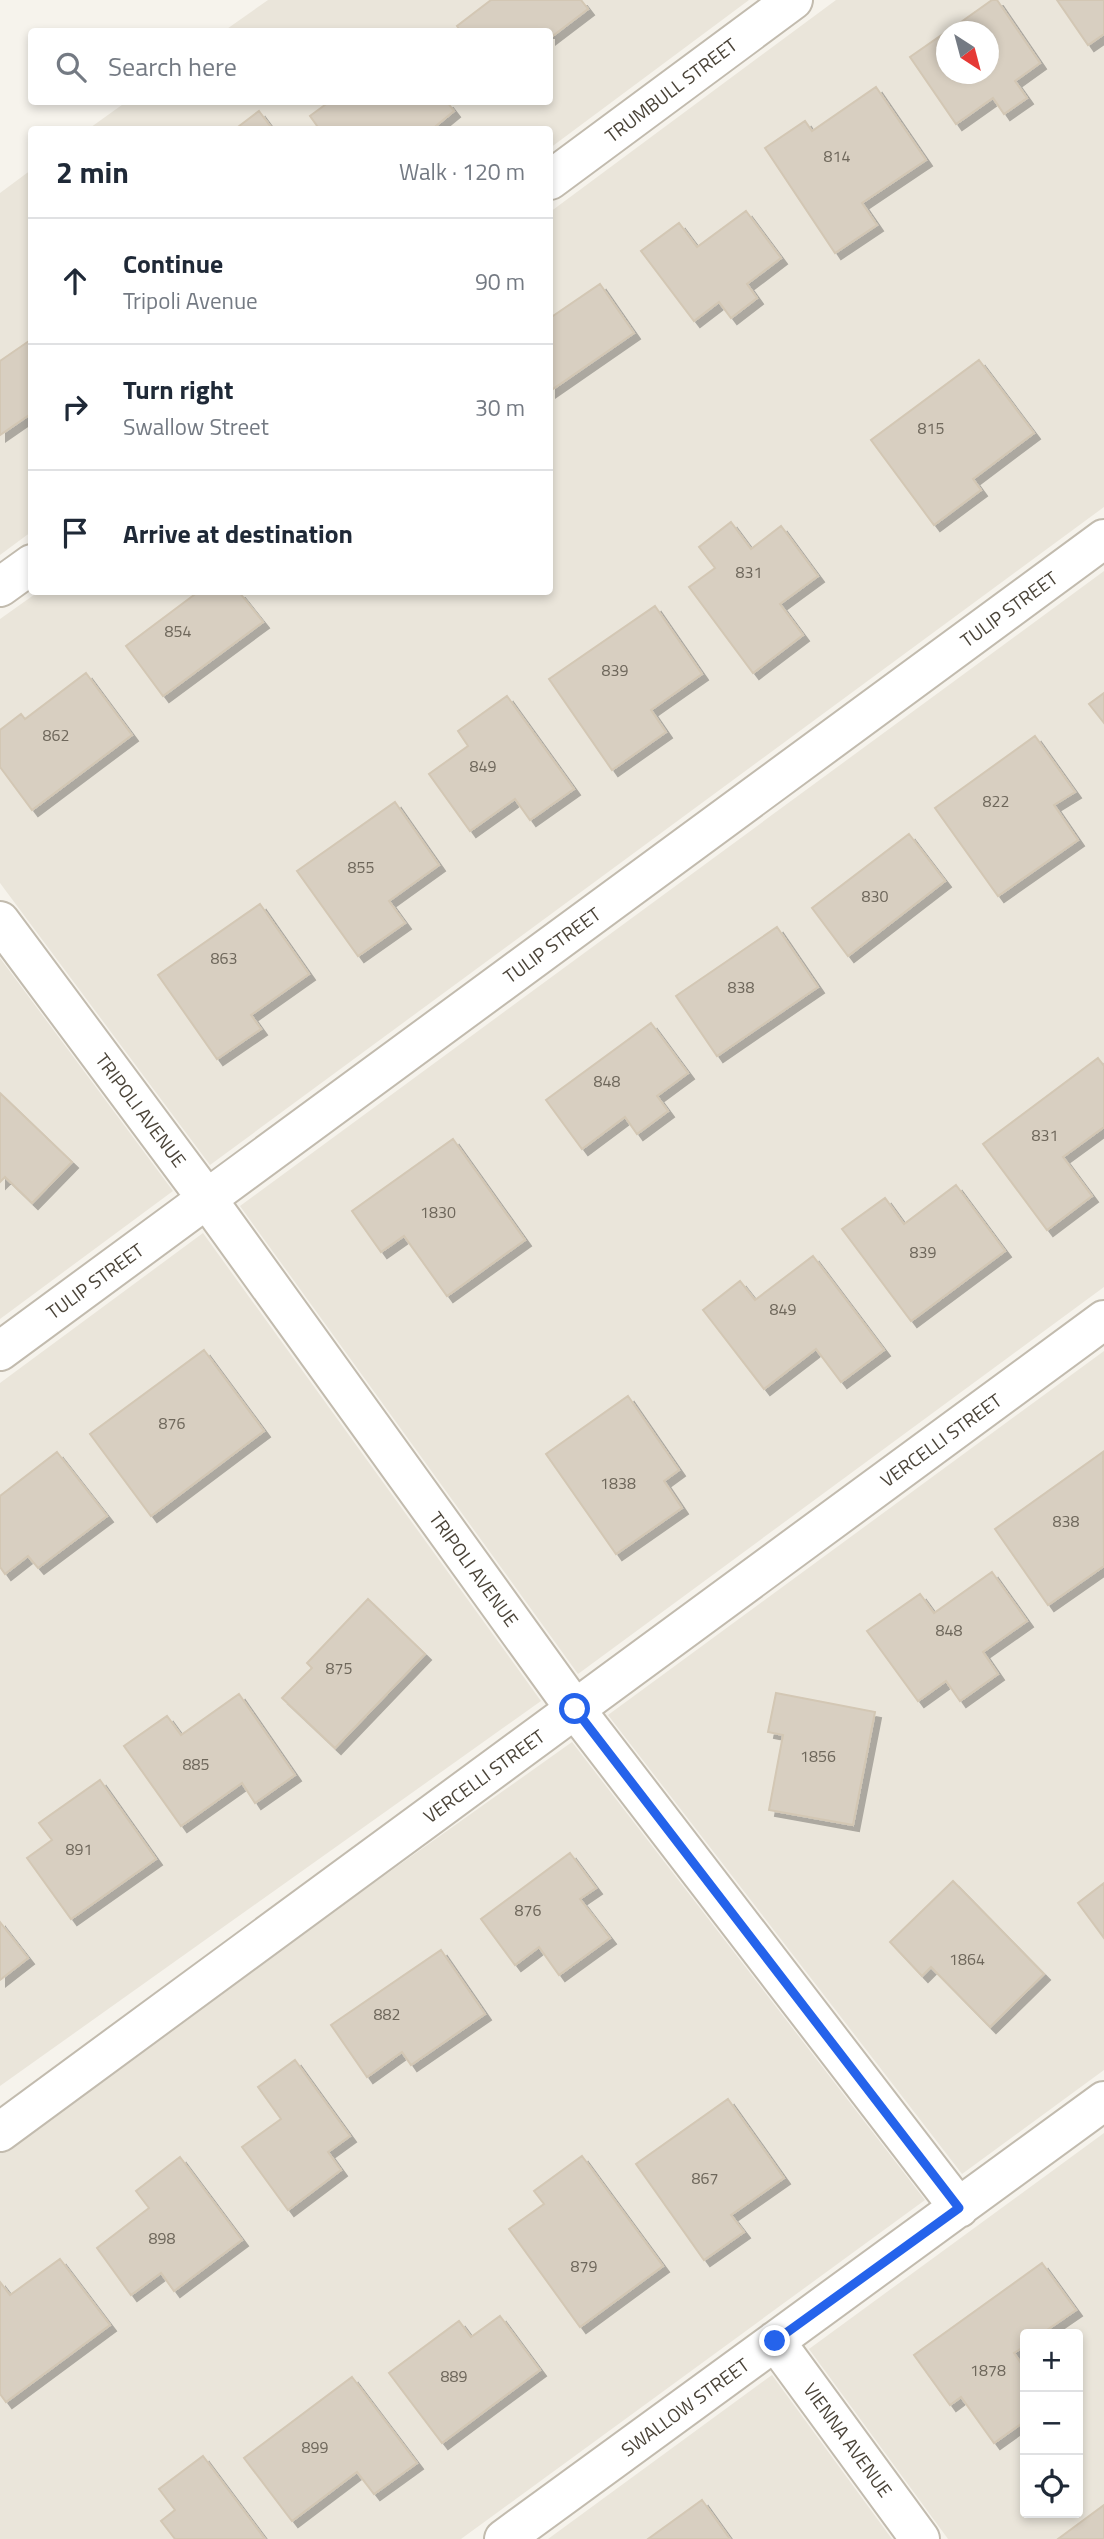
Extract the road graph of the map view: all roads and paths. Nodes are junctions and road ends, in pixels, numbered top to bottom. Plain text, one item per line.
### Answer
1 (793, 0) edge
2 (553, 178) edge
3 (1104, 539) edge
4 (28, 567) edge
5 (0, 587) edge
6 (0, 921) edge
7 (207, 1199) junction
8 (1104, 1320) edge
9 (0, 1352) edge
10 (575, 1709) junction
11 (1104, 2101) edge
12 (0, 2132) edge
13 (959, 2208) junction
14 (775, 2341) junction
15 (504, 2539) edge
16 (920, 2539) edge

1 - 2 street, TRUMBULL STREET
3 - 7 street, TULIP STREET
4 - 5 street
6 - 7 street, TRIPOLI AVENUE
7 - 9 street, TULIP STREET
7 - 10 street, TRIPOLI AVENUE
8 - 10 street, VERCELLI STREET
10 - 12 street, VERCELLI STREET
10 - 13 street, TRIPOLI AVENUE
11 - 13 street, SWALLOW STREET
13 - 14 street, SWALLOW STREET
14 - 15 street, SWALLOW STREET
14 - 16 street, VIENNA AVENUE

